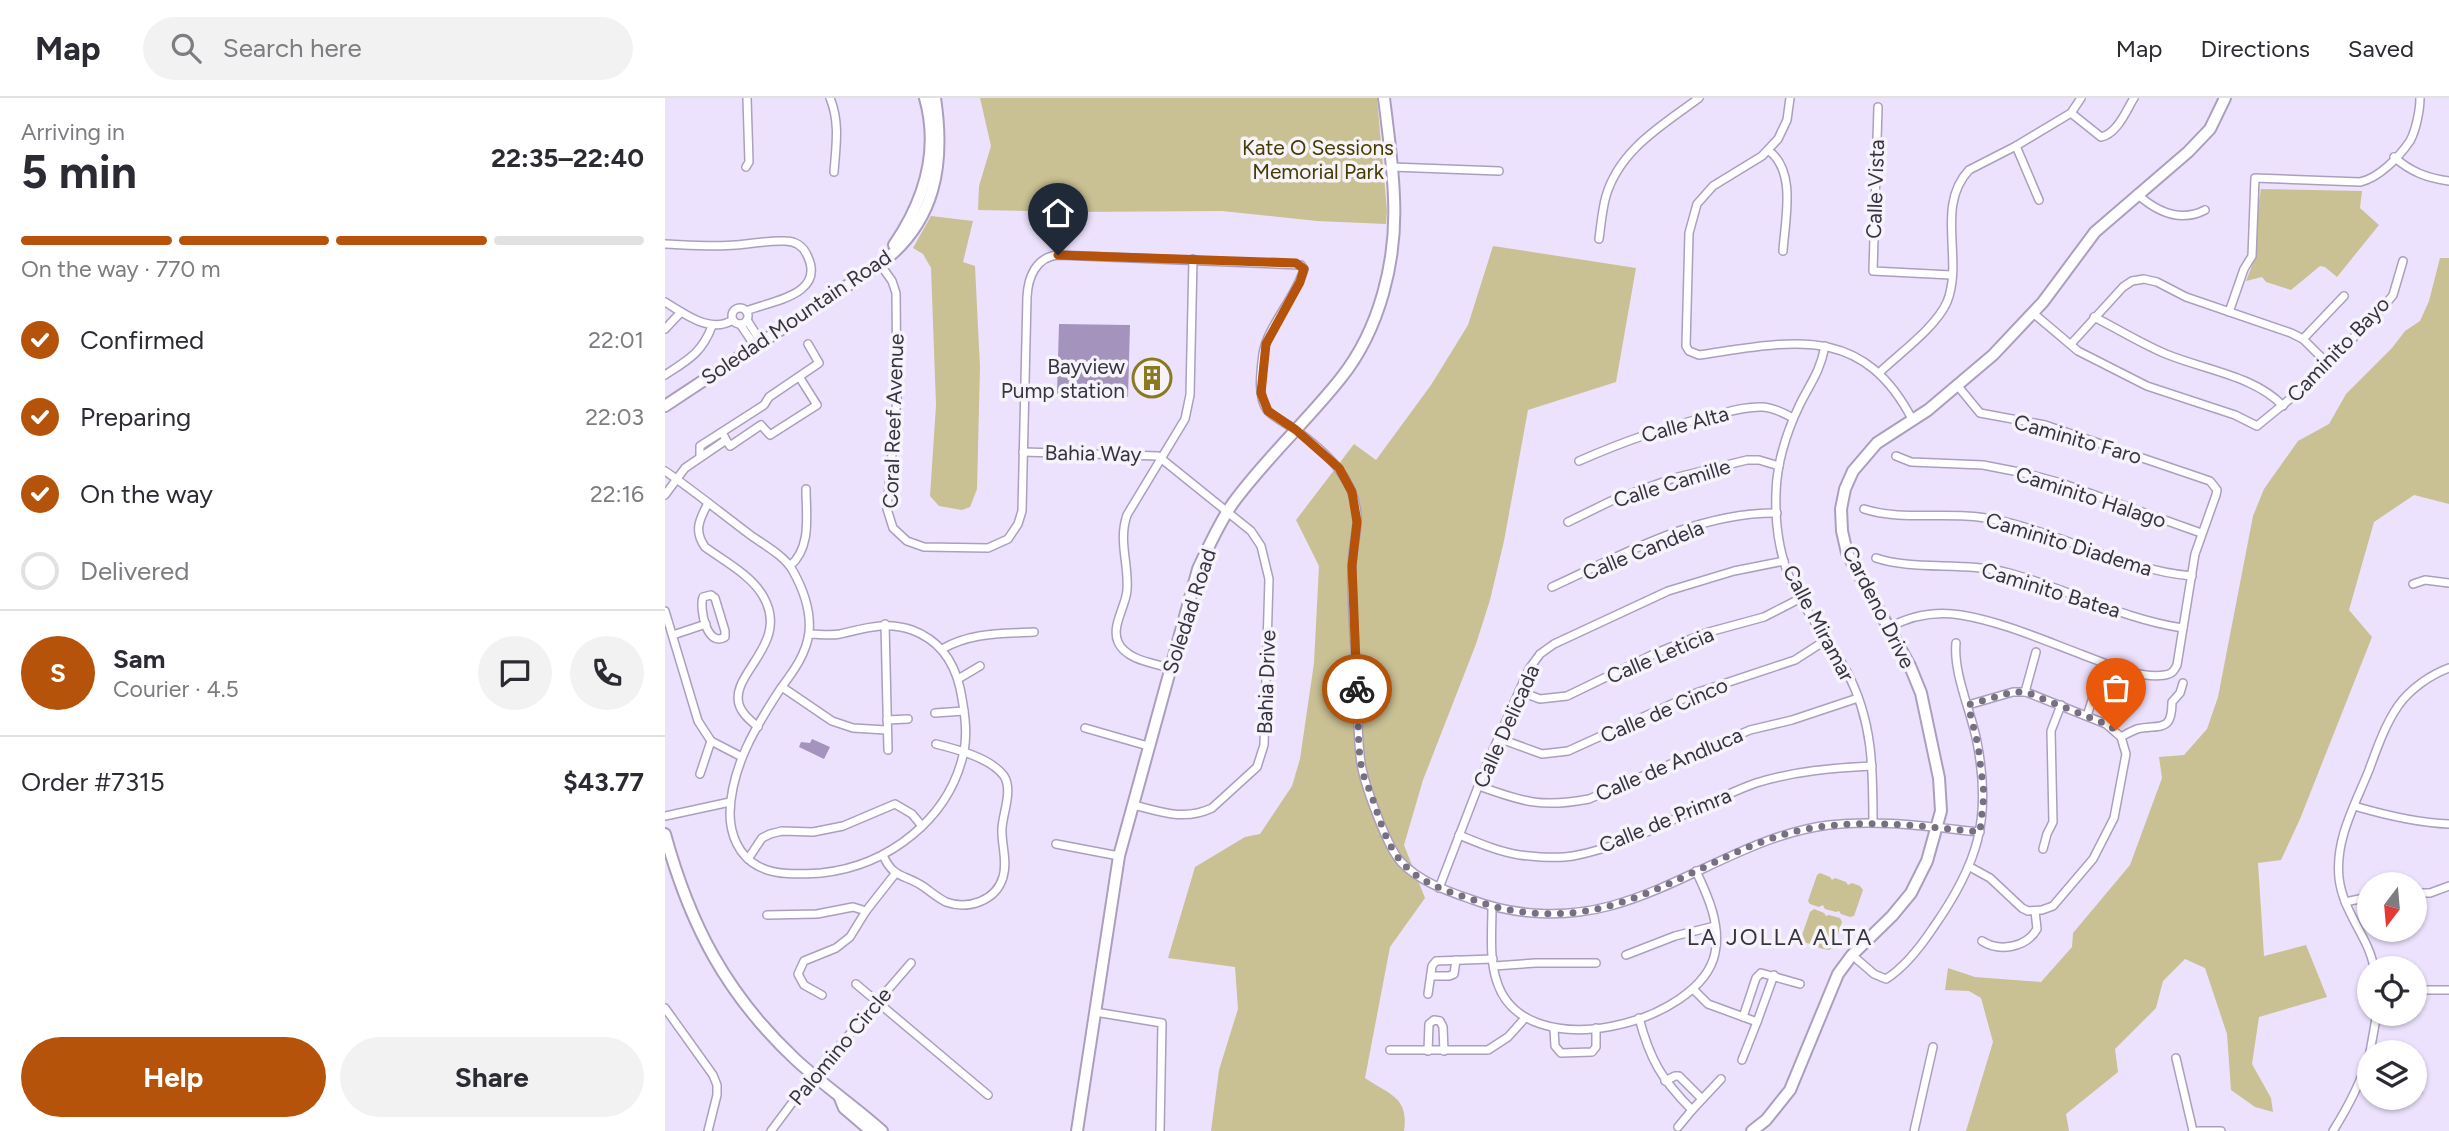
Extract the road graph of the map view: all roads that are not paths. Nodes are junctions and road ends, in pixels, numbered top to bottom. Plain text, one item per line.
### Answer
1 (747, 98) edge
2 (830, 98) edge
3 (925, 98) edge
4 (935, 98) edge
5 (1384, 98) edge
6 (1699, 98) edge
7 (1790, 98) edge
8 (2081, 98) edge
9 (2134, 98) edge
10 (2225, 98) edge
11 (2420, 98) edge
12 (1878, 107) dead end
13 (2071, 113) junction
14 (2016, 146) junction
15 (1767, 150) junction
16 (2394, 157) junction
17 (746, 167) dead end
18 (1392, 167) junction
19 (1499, 171) dead end
20 (834, 172) dead end
21 (2449, 181) edge
22 (2137, 194) junction
23 (2039, 200) dead end
24 (2205, 210) dead end
25 (1599, 239) dead end
26 (665, 244) edge
27 (1783, 251) dead end
28 (1193, 259) junction
29 (2403, 261) dead end
30 (880, 264) junction
31 (1951, 275) junction
32 (2344, 296) dead end
33 (665, 302) edge
34 (746, 311) junction
35 (681, 312) junction
36 (2229, 312) junction
37 (2033, 313) junction
38 (2094, 317) junction
39 (740, 321) junction
40 (712, 326) junction
41 (665, 329) edge
42 (2303, 339) junction
43 (758, 344) junction
44 (809, 344) dead end
45 (2071, 344) junction
46 (1825, 346) junction
47 (2327, 363) junction
48 (1879, 372) junction
49 (665, 375) edge
50 (800, 378) junction
51 (1957, 385) junction
52 (665, 406) edge
53 (2283, 406) junction
54 (1793, 418) junction
55 (1912, 419) junction
56 (1296, 430) junction
57 (724, 436) junction
58 (1023, 452) junction
59 (1896, 456) dead end
60 (1161, 459) junction
61 (1579, 461) dead end
62 (1779, 466) junction
63 (665, 471) edge
64 (676, 478) junction
65 (806, 489) dead end
66 (665, 495) edge
67 (708, 503) junction
68 (1864, 509) dead end
69 (1228, 512) junction
70 (1777, 513) junction
71 (1568, 522) dead end
72 (2201, 533) junction
73 (1876, 558) dead end
74 (1784, 561) junction
75 (790, 566) junction
76 (2192, 576) junction
77 (2449, 583) edge
78 (2413, 584) dead end
79 (1552, 587) dead end
80 (1801, 598) junction
81 (665, 611) edge
82 (706, 624) junction
83 (885, 624) junction
84 (1888, 628) junction
85 (2183, 628) junction
86 (1034, 632) dead end
87 (809, 634) junction
88 (673, 635) junction
89 (1826, 640) junction
90 (1956, 643) dead end
91 (942, 649) junction
92 (2036, 652) dead end
93 (980, 666) dead end
94 (1170, 668) junction
95 (2449, 668) edge
96 (958, 679) junction
97 (2098, 681) dead end
98 (2183, 683) dead end
99 (782, 687) junction
100 (1519, 691) junction
101 (2025, 692) junction
102 (1858, 698) junction
103 (1968, 705) junction
104 (2061, 705) junction
105 (964, 711) junction
106 (935, 713) dead end
107 (2087, 716) junction
108 (908, 719) dead end
109 (887, 720) junction
110 (758, 727) junction
111 (1086, 728) dead end
112 (886, 730) junction
113 (2121, 737) junction
114 (1498, 738) junction
115 (712, 741) junction
116 (936, 744) dead end
117 (1148, 746) junction
118 (888, 750) dead end
119 (964, 751) junction
120 (742, 757) junction
121 (1872, 766) junction
122 (700, 774) dead end
123 (1479, 786) junction
124 (730, 802) junction
125 (1133, 805) junction
126 (2354, 806) junction
127 (665, 816) edge
128 (1873, 823) junction
129 (2449, 824) edge
130 (922, 826) junction
131 (1936, 828) junction
132 (1980, 832) junction
133 (665, 834) edge
134 (1459, 835) junction
135 (1056, 844) dead end
136 (2043, 849) dead end
137 (883, 855) junction
138 (1119, 856) junction
139 (748, 859) junction
140 (1970, 867) junction
141 (1696, 871) junction
142 (895, 874) junction
143 (2449, 886) edge
144 (1440, 888) junction
145 (2427, 892) edge
146 (2357, 900) edge
147 (2345, 902) junction
148 (1492, 907) junction
149 (866, 911) junction
150 (2035, 911) junction
151 (767, 915) dead end
152 (1715, 926) junction
153 (1982, 941) dead end
154 (1626, 955) dead end
155 (1852, 955) junction
156 (2369, 956) edge
157 (1456, 960) junction
158 (911, 963) dead end
159 (1493, 963) junction
160 (1596, 963) dead end
161 (1774, 975) junction
162 (1431, 976) junction
163 (856, 984) dead end
164 (1800, 984) dead end
165 (1693, 989) junction
166 (2427, 990) edge
167 (2449, 990) edge
168 (1428, 994) dead end
169 (822, 995) dead end
170 (877, 1003) junction
171 (665, 1008) edge
172 (1095, 1012) junction
173 (1743, 1017) junction
174 (1524, 1018) junction
175 (1639, 1018) junction
176 (1757, 1022) junction
177 (1596, 1028) junction
178 (1554, 1029) junction
179 (1933, 1047) dead end
180 (1389, 1050) dead end
181 (1428, 1051) junction
182 (1444, 1052) junction
183 (2176, 1058) dead end
184 (1742, 1060) dead end
185 (814, 1075) junction
186 (1721, 1079) dead end
187 (1665, 1081) junction
188 (2357, 1087) edge
189 (988, 1095) dead end
190 (839, 1098) junction
191 (1702, 1099) junction
192 (1692, 1110) junction
193 (1678, 1127) dead end
194 (1756, 1130) edge
195 (708, 1131) edge
196 (771, 1131) edge
197 (871, 1131) edge
198 (882, 1131) edge
199 (1076, 1131) edge
200 (1160, 1131) edge
201 (1914, 1131) edge
202 (2196, 1131) edge
203 (2221, 1131) edge
204 (2333, 1131) edge

1 - 17 street
2 - 20 street
3 - 30 street
4 - 30 street, Soledad Mountain Road
5 - 18 street, Soledad Road
6 - 25 street
7 - 15 street
8 - 13 street
9 - 13 street
10 - 22 street, Cardeno Drive
11 - 16 street
12 - 31 street, Calle Vista
13 - 14 street
14 - 23 street
14 - 31 street
15 - 27 street
15 - 46 street
16 - 21 street
16 - 36 street
18 - 19 street
18 - 56 street, Soledad Road
22 - 24 street
22 - 37 street, Cardeno Drive
26 - 34 street
28 - 56 street
28 - 58 street
28 - 60 street
29 - 47 street, Caminito Bayo
30 - 43 street, Soledad Mountain Road
30 - 58 street, Coral Reef Avenue
31 - 48 street
32 - 42 street
33 - 35 street
34 - 39 street
34 - 39 street
35 - 40 street
35 - 41 street
36 - 38 street
36 - 42 street
37 - 45 street
37 - 51 street, Cardeno Drive
38 - 45 street
38 - 53 street
39 - 40 street
39 - 43 street
40 - 49 street
42 - 47 street
43 - 52 street, Soledad Mountain Road
44 - 50 street
45 - 53 street, Caminito Bayo
46 - 48 street
46 - 54 street, Calle Miramar
47 - 53 street, Caminito Bayo
48 - 55 street
50 - 57 street
50 - 57 street
51 - 55 street, Cardeno Drive
51 - 72 street, Caminito Faro
54 - 61 street, Calle Alta
54 - 62 street, Calle Miramar
55 - 84 street, Cardeno Drive
56 - 69 street, Soledad Road
56 - 144 street
57 - 64 street
58 - 60 street, Bahia Way
59 - 72 street, Caminito Halago
60 - 69 street, Bahia Way
60 - 94 street
62 - 70 street, Calle Miramar
62 - 71 street, Calle Camille
63 - 64 street
64 - 66 street
64 - 67 street
65 - 75 street
67 - 75 street
67 - 110 street
68 - 76 street, Caminito Diadema
69 - 94 street, Soledad Road
69 - 125 street, Bahia Drive
70 - 74 street, Calle Miramar
70 - 79 street, Calle Candela
72 - 76 street
73 - 85 street, Caminito Batea
74 - 80 street, Calle Miramar
74 - 100 street, Calle Delicada
75 - 87 street
76 - 85 street
77 - 78 street
80 - 89 street, Calle Miramar
80 - 100 street, Calle Leticia
81 - 88 street
82 - 82 street
82 - 88 street
83 - 87 street
83 - 91 street
83 - 109 street
84 - 85 street
84 - 131 street, Cardeno Drive
86 - 91 street
87 - 99 street
88 - 115 street
89 - 102 street, Calle Miramar
89 - 114 street, Calle de Cinco
90 - 103 street
91 - 96 street
92 - 101 street
93 - 96 street
94 - 117 street, Soledad Road
95 - 126 street
96 - 105 street
97 - 107 street
98 - 113 street
99 - 110 street
99 - 112 street
100 - 114 street, Calle Delicada
101 - 103 street
101 - 104 street
102 - 121 street, Calle Miramar
102 - 123 street, Calle de Andluca
103 - 132 street
104 - 107 street
104 - 136 street
105 - 106 street
105 - 119 street
107 - 113 street
108 - 109 street
109 - 112 street
110 - 120 street
111 - 117 street
112 - 118 street
113 - 150 street
114 - 123 street, Calle Delicada
115 - 120 street
115 - 122 street
116 - 119 street
117 - 125 street, Soledad Road
119 - 130 street
119 - 142 street
120 - 124 street
121 - 128 street, Calle Miramar
121 - 134 street, Calle de Primra
123 - 134 street, Calle Delicada
124 - 127 street
124 - 139 street
125 - 138 street, Soledad Road
126 - 129 street
126 - 147 street
128 - 131 street
128 - 141 street
130 - 137 street
130 - 139 street
131 - 132 street
131 - 155 street, Cardeno Drive
132 - 140 street
133 - 185 street
134 - 144 street, Calle Delicada
135 - 138 street
137 - 139 street
137 - 142 street
138 - 172 street, Soledad Road
140 - 150 street
140 - 155 street
141 - 148 street
141 - 152 street
142 - 149 street
143 - 145 street
144 - 148 street
146 - 147 street
147 - 156 street
148 - 159 street
149 - 151 street
149 - 169 street
150 - 153 street
152 - 154 street
152 - 165 street
155 - 194 street, Cardeno Drive
157 - 159 street
157 - 162 street
157 - 162 street
158 - 170 street, Palomino Circle
159 - 160 street
159 - 174 street
161 - 164 street
161 - 173 street
161 - 176 street
162 - 168 street
163 - 170 street
165 - 173 street
165 - 175 street
166 - 167 street
170 - 185 street, Palomino Circle
170 - 189 street
171 - 195 street
172 - 199 street, Soledad Road
172 - 200 street
173 - 176 street
174 - 178 street
174 - 182 street
175 - 177 street
175 - 187 street
176 - 184 street
177 - 178 street
177 - 178 street
179 - 201 street
180 - 181 street
181 - 182 street
181 - 182 street
183 - 202 street
185 - 190 street
185 - 196 street, Palomino Circle
186 - 191 street
187 - 191 street
187 - 192 street
188 - 204 street
190 - 197 street
190 - 198 street
191 - 192 street
192 - 193 street
202 - 203 street

